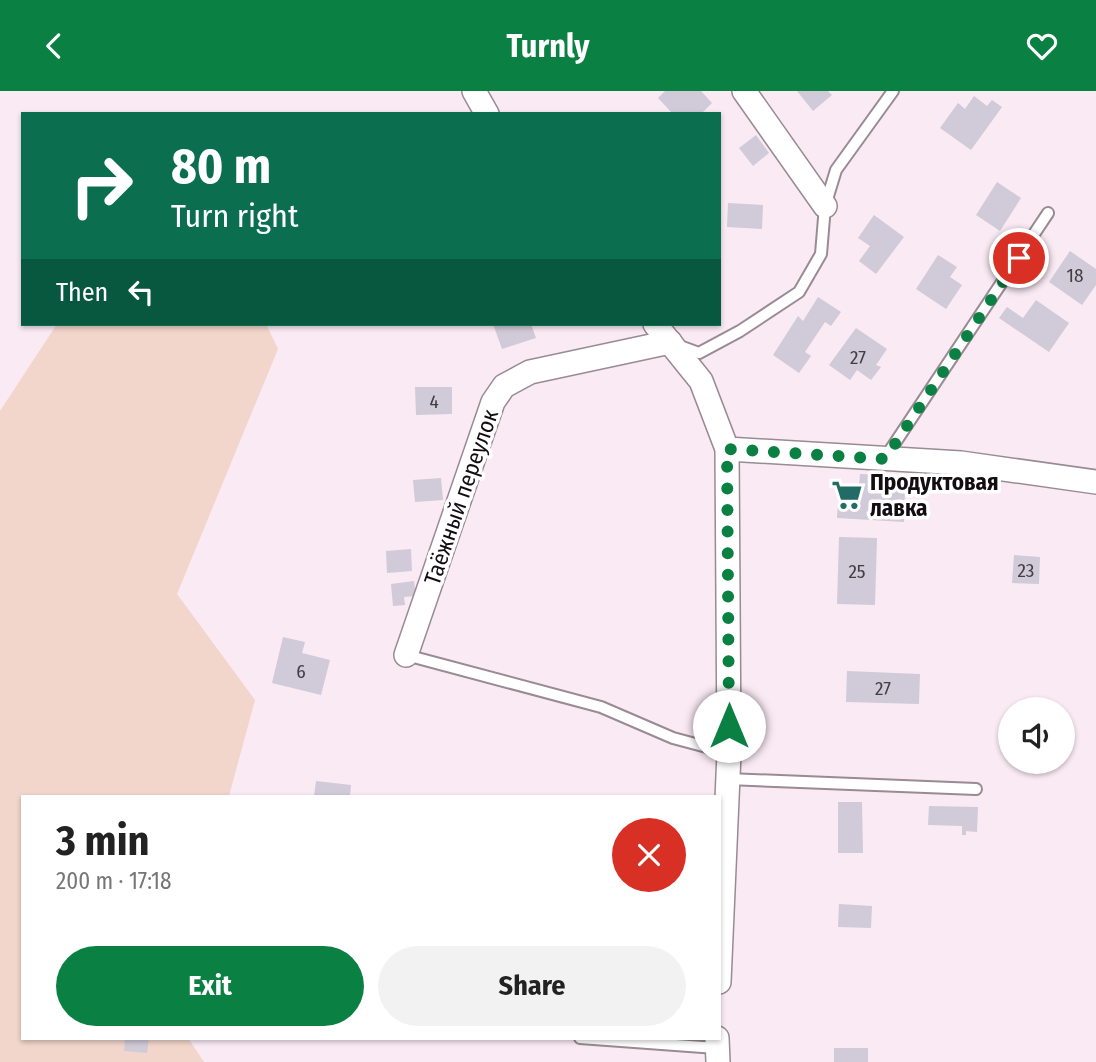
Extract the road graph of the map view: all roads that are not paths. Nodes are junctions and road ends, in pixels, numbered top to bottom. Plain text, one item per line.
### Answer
1 (474, 91) edge
2 (744, 91) edge
3 (893, 91) edge
4 (486, 112) edge
5 (825, 207) junction
6 (1048, 213) dead end
7 (658, 326) edge
8 (670, 342) junction
9 (727, 449) junction
10 (885, 459) junction
11 (1096, 482) edge
12 (406, 655) joint
13 (729, 753) junction
14 (728, 779) junction
15 (976, 789) dead end
16 (721, 937) edge
17 (605, 1040) edge
18 (717, 1049) edge

1 - 4 street
2 - 5 street
3 - 5 lane
5 - 8 lane
6 - 10 lane
7 - 8 street
8 - 9 street
8 - 12 street, Таёжный переулок
9 - 10 street
9 - 13 street
10 - 11 street
12 - 13 lane
13 - 14 street
14 - 15 lane
14 - 16 street
17 - 18 lane

